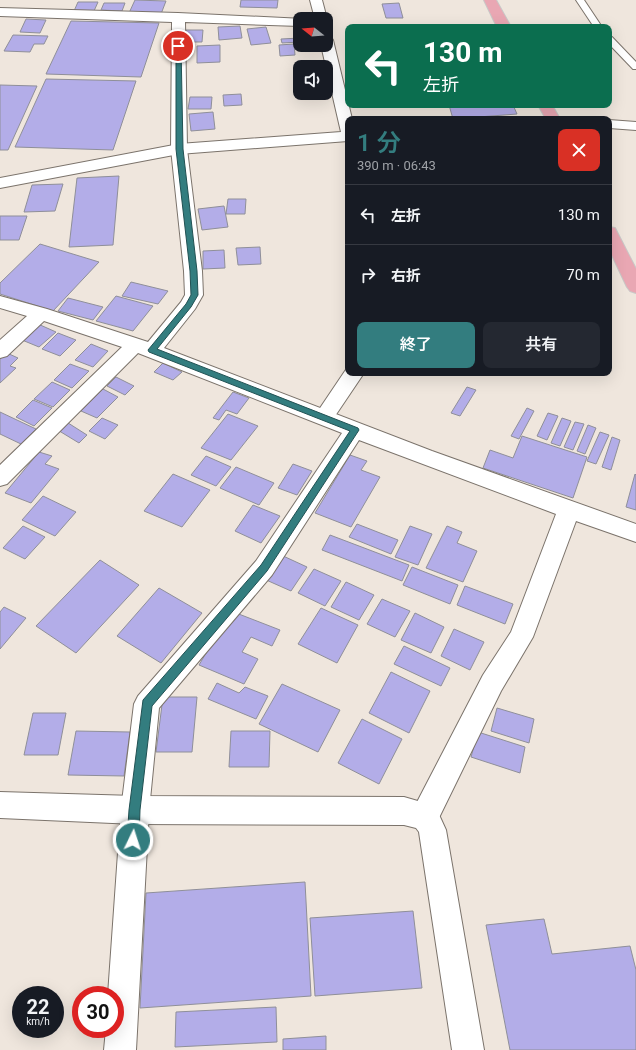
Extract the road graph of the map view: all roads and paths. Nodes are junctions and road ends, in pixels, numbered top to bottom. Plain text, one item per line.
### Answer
1 (316, 0) edge
2 (490, 0) edge
3 (580, 0) edge
4 (0, 12) edge
5 (319, 12) edge
6 (178, 17) junction
7 (293, 22) edge
8 (502, 24) edge
9 (596, 24) edge
10 (612, 42) edge
11 (329, 52) edge
12 (636, 67) edge
13 (345, 119) edge
14 (612, 124) edge
15 (636, 126) edge
16 (345, 136) edge
17 (179, 149) junction
18 (0, 183) edge
19 (612, 238) edge
20 (636, 287) edge
21 (0, 302) edge
22 (41, 313) junction
23 (144, 347) junction
24 (0, 351) edge
25 (352, 376) edge
26 (324, 417) junction
27 (355, 430) junction
28 (0, 478) edge
29 (569, 509) junction
30 (636, 533) edge
31 (0, 805) edge
32 (135, 810) junction
33 (426, 816) junction
34 (120, 1050) edge
35 (468, 1050) edge

1 - 5 street
2 - 8 main road
3 - 9 lane
4 - 6 street
6 - 7 street
6 - 17 street
10 - 12 lane
11 - 13 street
14 - 15 street
16 - 17 street
17 - 18 street
17 - 23 street
19 - 20 main road
21 - 22 street
22 - 23 street
22 - 24 street
23 - 26 street
23 - 28 street
25 - 26 street
26 - 27 street
27 - 29 street
27 - 32 street
29 - 30 street
29 - 33 street
31 - 32 street
32 - 33 street
32 - 34 street
33 - 35 street

